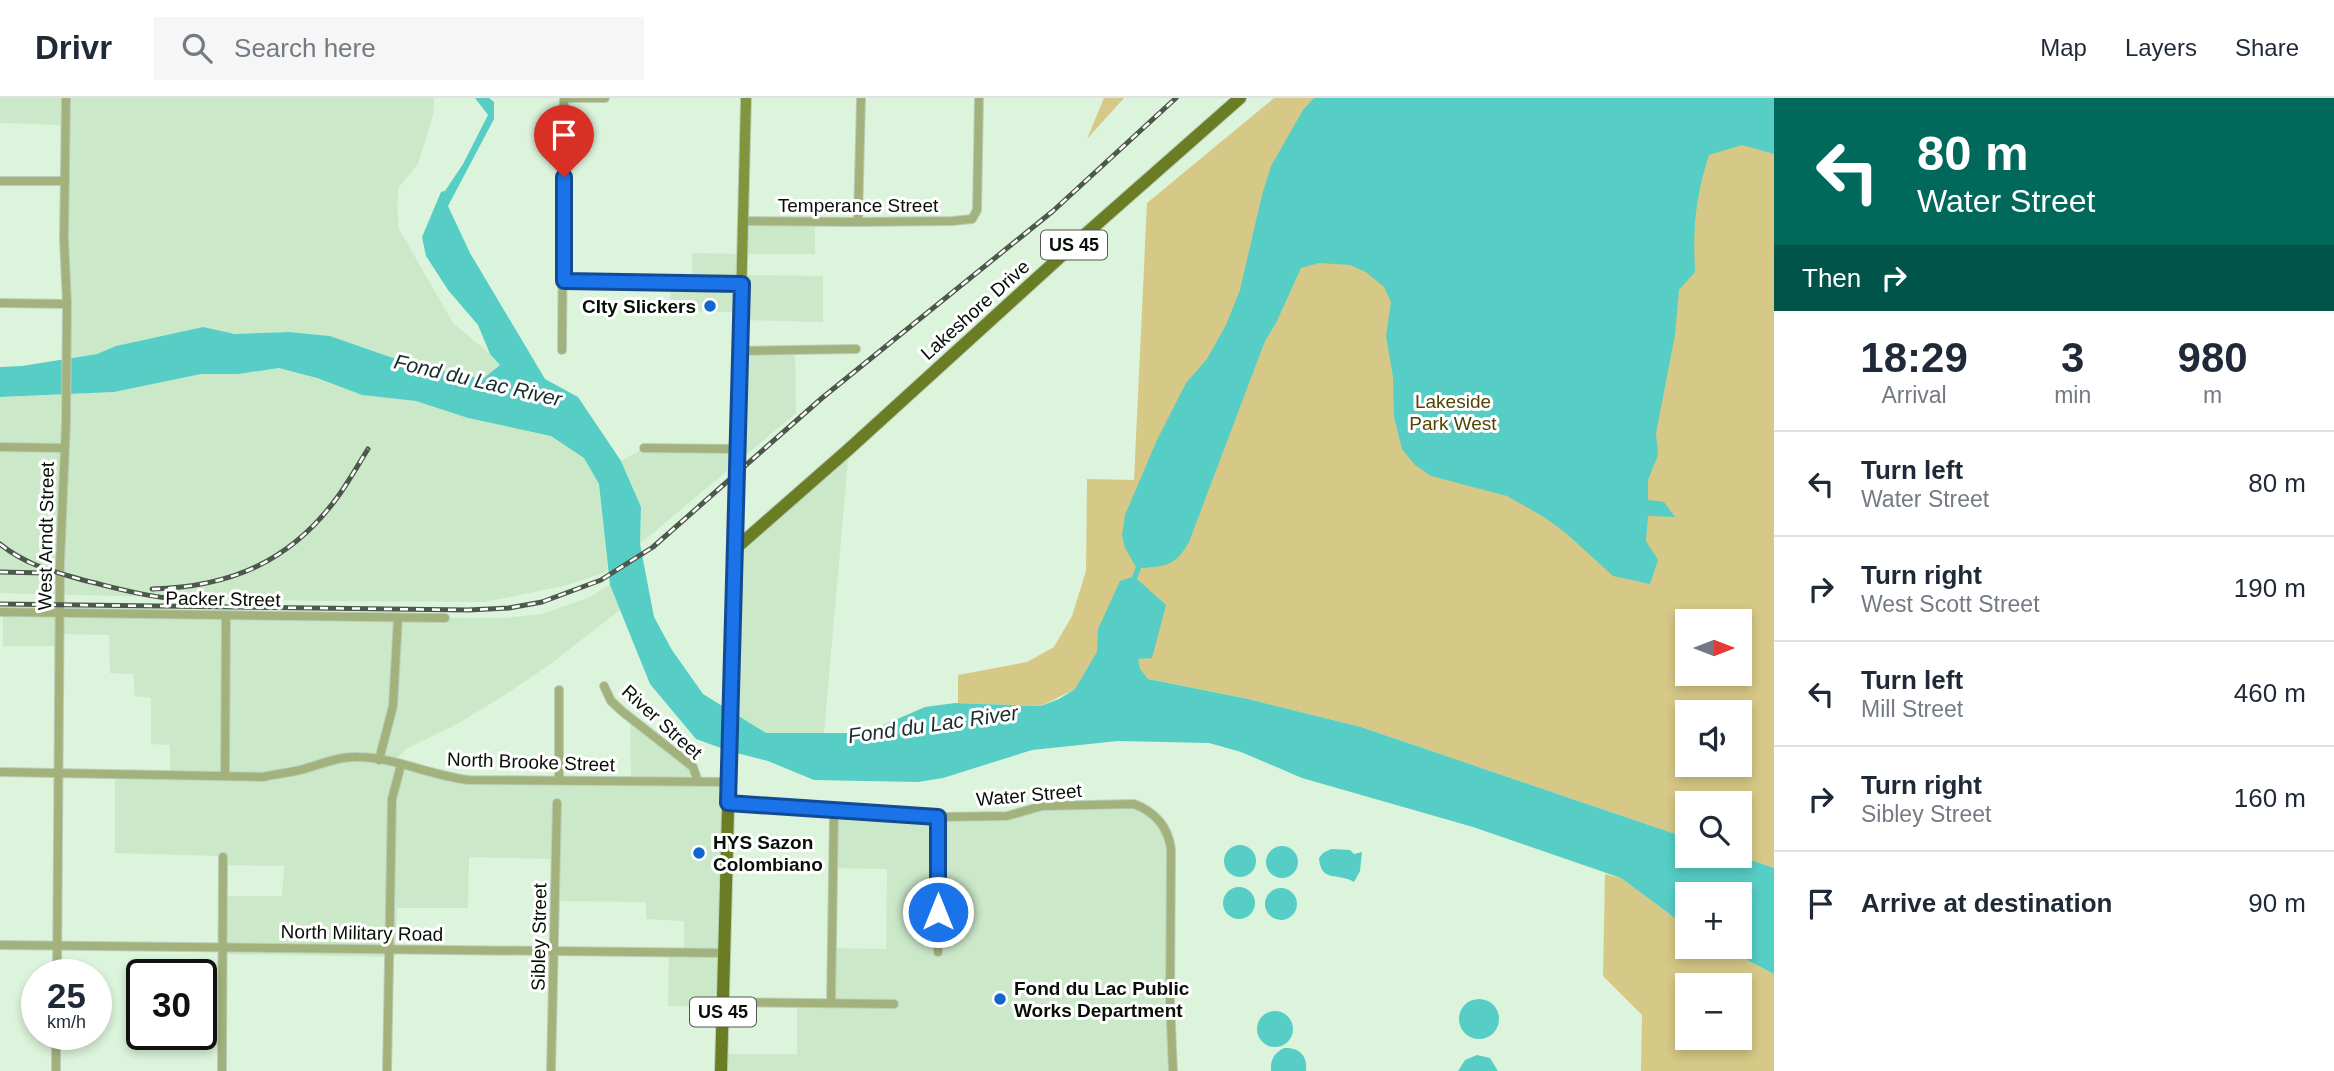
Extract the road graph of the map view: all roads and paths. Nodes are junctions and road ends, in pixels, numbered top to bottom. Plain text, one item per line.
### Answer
1 (66, 98) edge
2 (564, 98) edge
3 (605, 98) edge
4 (746, 98) edge
5 (861, 98) edge
6 (979, 98) edge
7 (1240, 98) edge
8 (0, 181) edge
9 (65, 181) junction
10 (743, 221) junction
11 (858, 222) junction
12 (564, 281) junction
13 (742, 284) junction
14 (0, 303) edge
15 (67, 304) junction
16 (856, 349) dead end
17 (562, 350) dead end
18 (740, 351) junction
19 (0, 447) edge
20 (64, 448) junction
21 (643, 448) dead end
22 (738, 449) junction
23 (735, 549) junction
24 (0, 612) edge
25 (59, 612) junction
26 (226, 615) junction
27 (398, 618) junction
28 (445, 618) dead end
29 (604, 686) dead end
30 (559, 690) dead end
31 (379, 760) junction
32 (401, 765) junction
33 (0, 772) edge
34 (59, 773) junction
35 (225, 776) junction
36 (559, 780) junction
37 (698, 782) junction
38 (729, 782) junction
39 (557, 803) dead end
40 (728, 803) junction
41 (834, 811) junction
42 (938, 817) junction
43 (223, 857) dead end
44 (0, 945) edge
45 (57, 945) junction
46 (223, 946) junction
47 (389, 948) junction
48 (555, 952) junction
49 (938, 952) dead end
50 (723, 953) junction
51 (57, 959) edge
52 (723, 1002) junction
53 (831, 1003) junction
54 (894, 1004) dead end
55 (56, 1050) edge
56 (56, 1071) edge
57 (222, 1071) edge
58 (387, 1071) edge
59 (551, 1071) edge
60 (721, 1071) edge
61 (1173, 1071) edge

1 - 9 street, West Arndt Street
2 - 3 street
2 - 12 street
4 - 10 main road
5 - 11 street
6 - 11 street, Temperance Street
7 - 23 main road, Lakeshore Drive / US 45
8 - 9 street
9 - 15 street, West Arndt Street
10 - 11 street, Temperance Street
10 - 13 main road
12 - 13 street
12 - 17 street
13 - 18 main road
14 - 15 street
15 - 20 street, West Arndt Street
16 - 18 street
18 - 22 main road
19 - 20 street
20 - 25 street, West Arndt Street
21 - 22 street
22 - 23 main road
23 - 38 main road, US 45
24 - 25 street, Packer Street
25 - 26 street, Packer Street
25 - 34 street, West Arndt Street
26 - 27 street, Packer Street
26 - 35 street
27 - 28 street, Packer Street
27 - 31 street
29 - 37 street, River Street
30 - 36 street
31 - 32 street, North Brooke Street
31 - 35 street, North Brooke Street
32 - 36 street, North Brooke Street
32 - 47 street
33 - 34 street, North Brooke Street
34 - 35 street, North Brooke Street
34 - 45 street, West Arndt Street
36 - 37 street, North Brooke Street
37 - 38 street, North Brooke Street
38 - 40 main road, US 45
39 - 48 street, Sibley Street
40 - 41 street, Water Street
40 - 50 main road, US 45
41 - 42 street, Water Street
41 - 53 street
42 - 49 street
42 - 61 street, Water Street
43 - 46 street
44 - 45 street, North Military Road
45 - 46 street, North Military Road
45 - 51 street, West Arndt Street
46 - 47 street, North Military Road
46 - 57 street
47 - 48 street, North Military Road
47 - 58 street
48 - 50 street, North Military Road
48 - 59 street, Sibley Street
50 - 52 main road, US 45
52 - 53 street
52 - 60 main road, US 45
53 - 54 street
55 - 56 street

